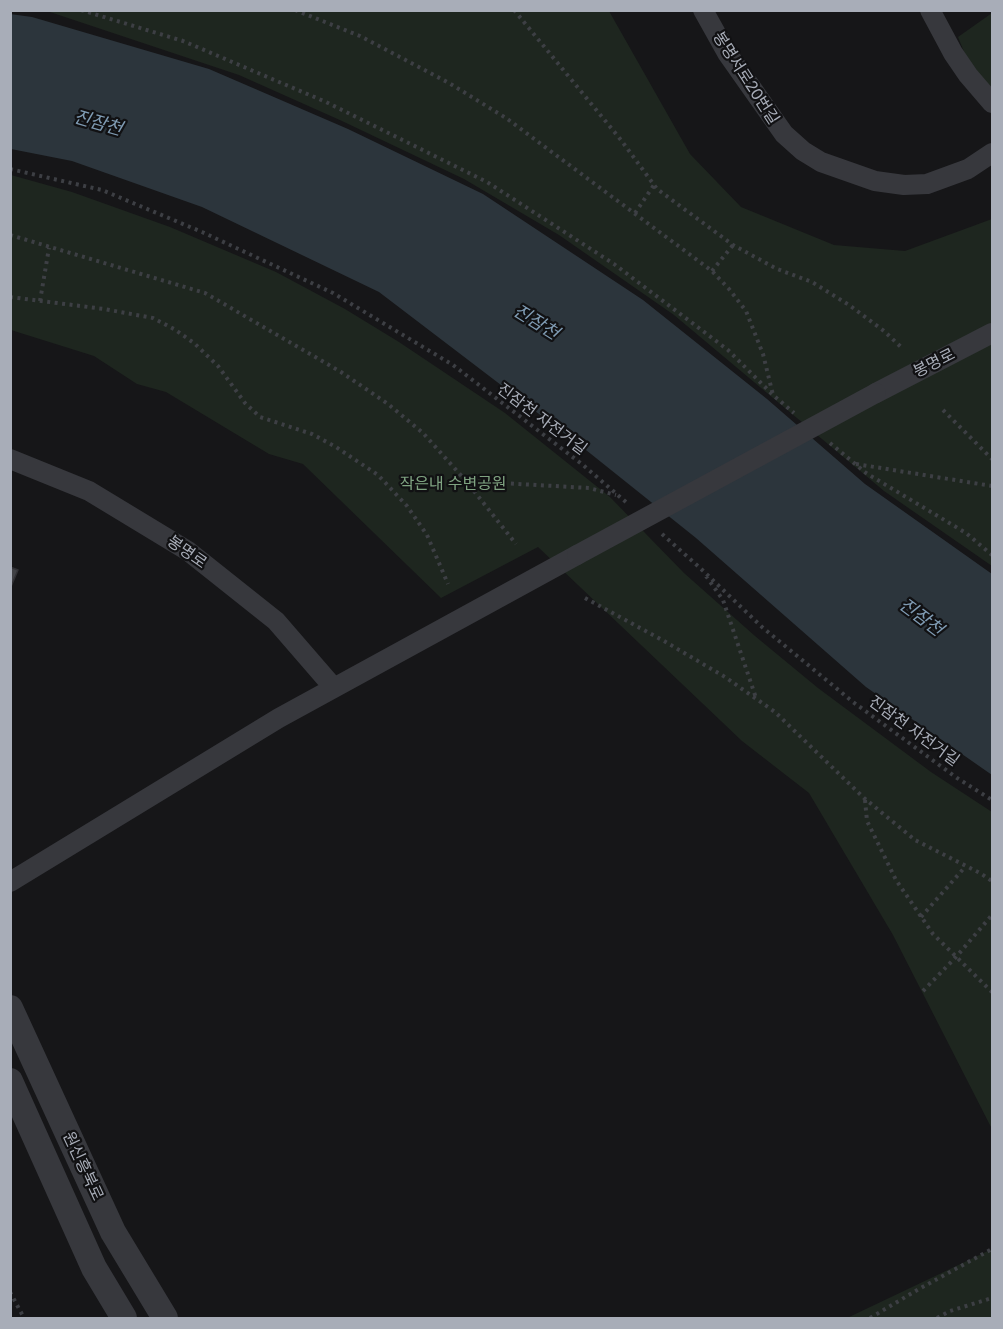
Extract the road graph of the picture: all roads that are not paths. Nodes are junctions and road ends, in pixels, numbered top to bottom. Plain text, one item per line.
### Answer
1 (703, 10) edge
2 (930, 10) edge
3 (993, 103) edge
4 (993, 153) edge
5 (993, 333) edge
6 (10, 459) edge
7 (334, 687) junction
8 (10, 882) edge
9 (10, 1008) edge
10 (10, 1081) edge
11 (124, 1318) edge
12 (165, 1318) edge

1 - 4 street, 봉명서로20번길
2 - 3 street
5 - 7 street, 봉명로, bridge
6 - 7 street, 봉명로
7 - 8 street
9 - 12 street, 원신흥북로
10 - 11 street, 원신흥북로

